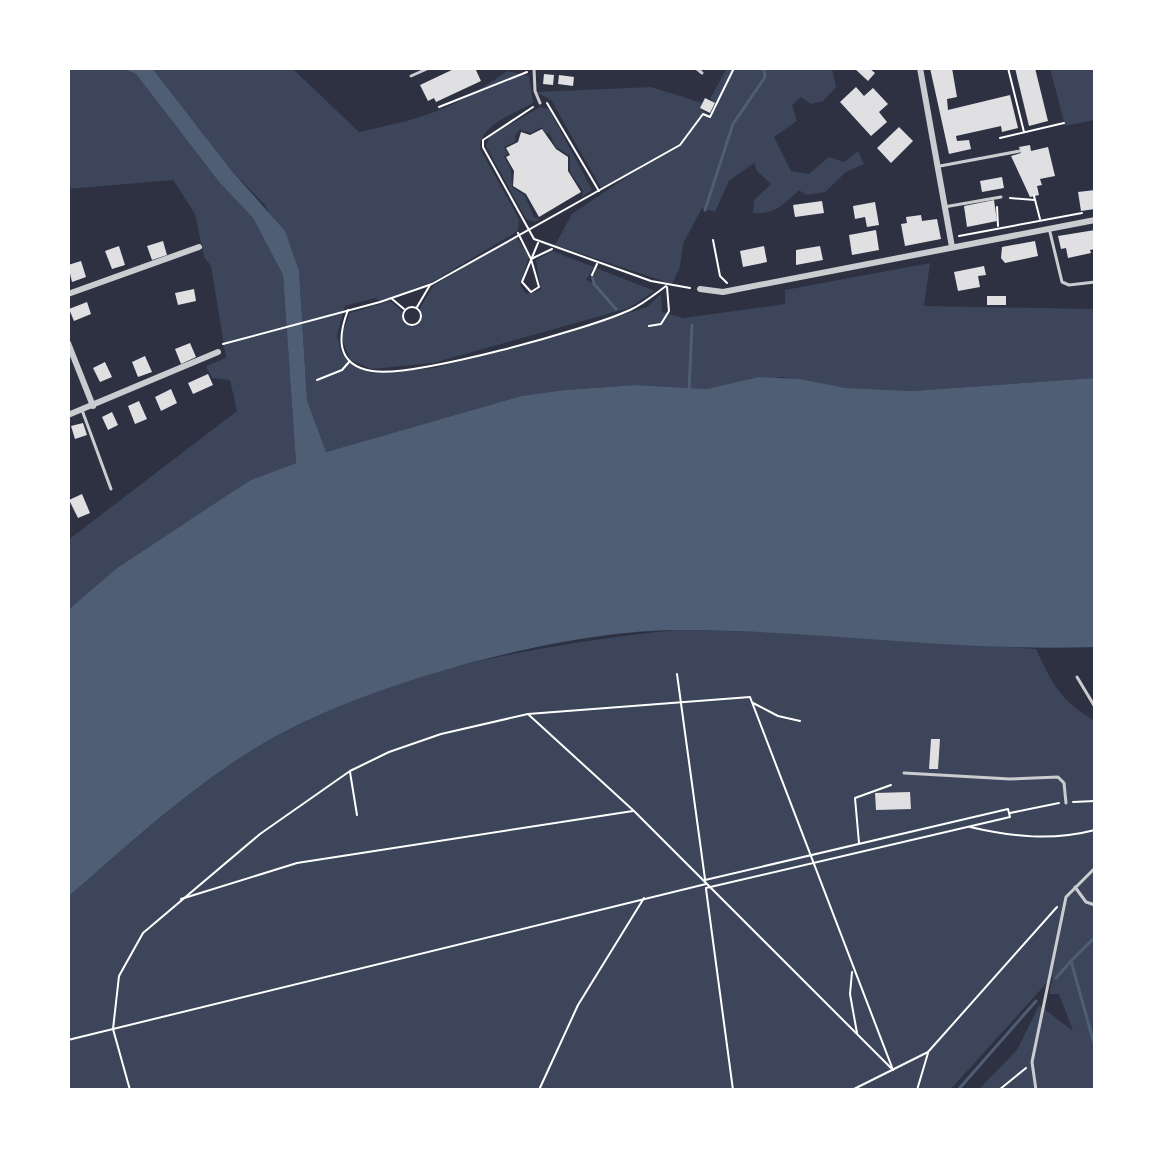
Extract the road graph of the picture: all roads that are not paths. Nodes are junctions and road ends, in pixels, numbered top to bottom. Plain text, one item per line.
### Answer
1 (429, 68) edge
2 (696, 68) edge
3 (920, 68) edge
4 (534, 69) edge
5 (702, 73) dead end
6 (411, 76) dead end
7 (540, 103) road end
8 (1020, 151) dead end
9 (936, 167) junction
10 (998, 197) road end
11 (944, 207) junction
12 (1095, 220) edge
13 (1049, 228) junction
14 (951, 243) junction
15 (199, 247) dead end
16 (1095, 282) edge
17 (700, 289) road end
18 (68, 294) edge
19 (68, 343) edge
20 (218, 349) road end
21 (93, 406) junction
22 (82, 410) junction
23 (68, 415) edge
24 (111, 489) dead end
25 (1077, 677) dead end
26 (1095, 707) edge
27 (904, 773) dead end
28 (1066, 803) road end
29 (1095, 868) edge
30 (1075, 887) junction
31 (1095, 905) edge
32 (1036, 1090) edge

1 - 6 lane
2 - 5 lane
3 - 9 street
4 - 7 lane
8 - 9 lane
9 - 11 street
10 - 11 lane
11 - 14 street
12 - 13 street
13 - 14 street
13 - 16 lane
14 - 17 street
15 - 18 street
19 - 21 street
20 - 21 street
21 - 22 street
22 - 23 street
22 - 24 lane
25 - 26 lane
27 - 28 lane
29 - 30 lane
30 - 31 lane
30 - 32 lane

